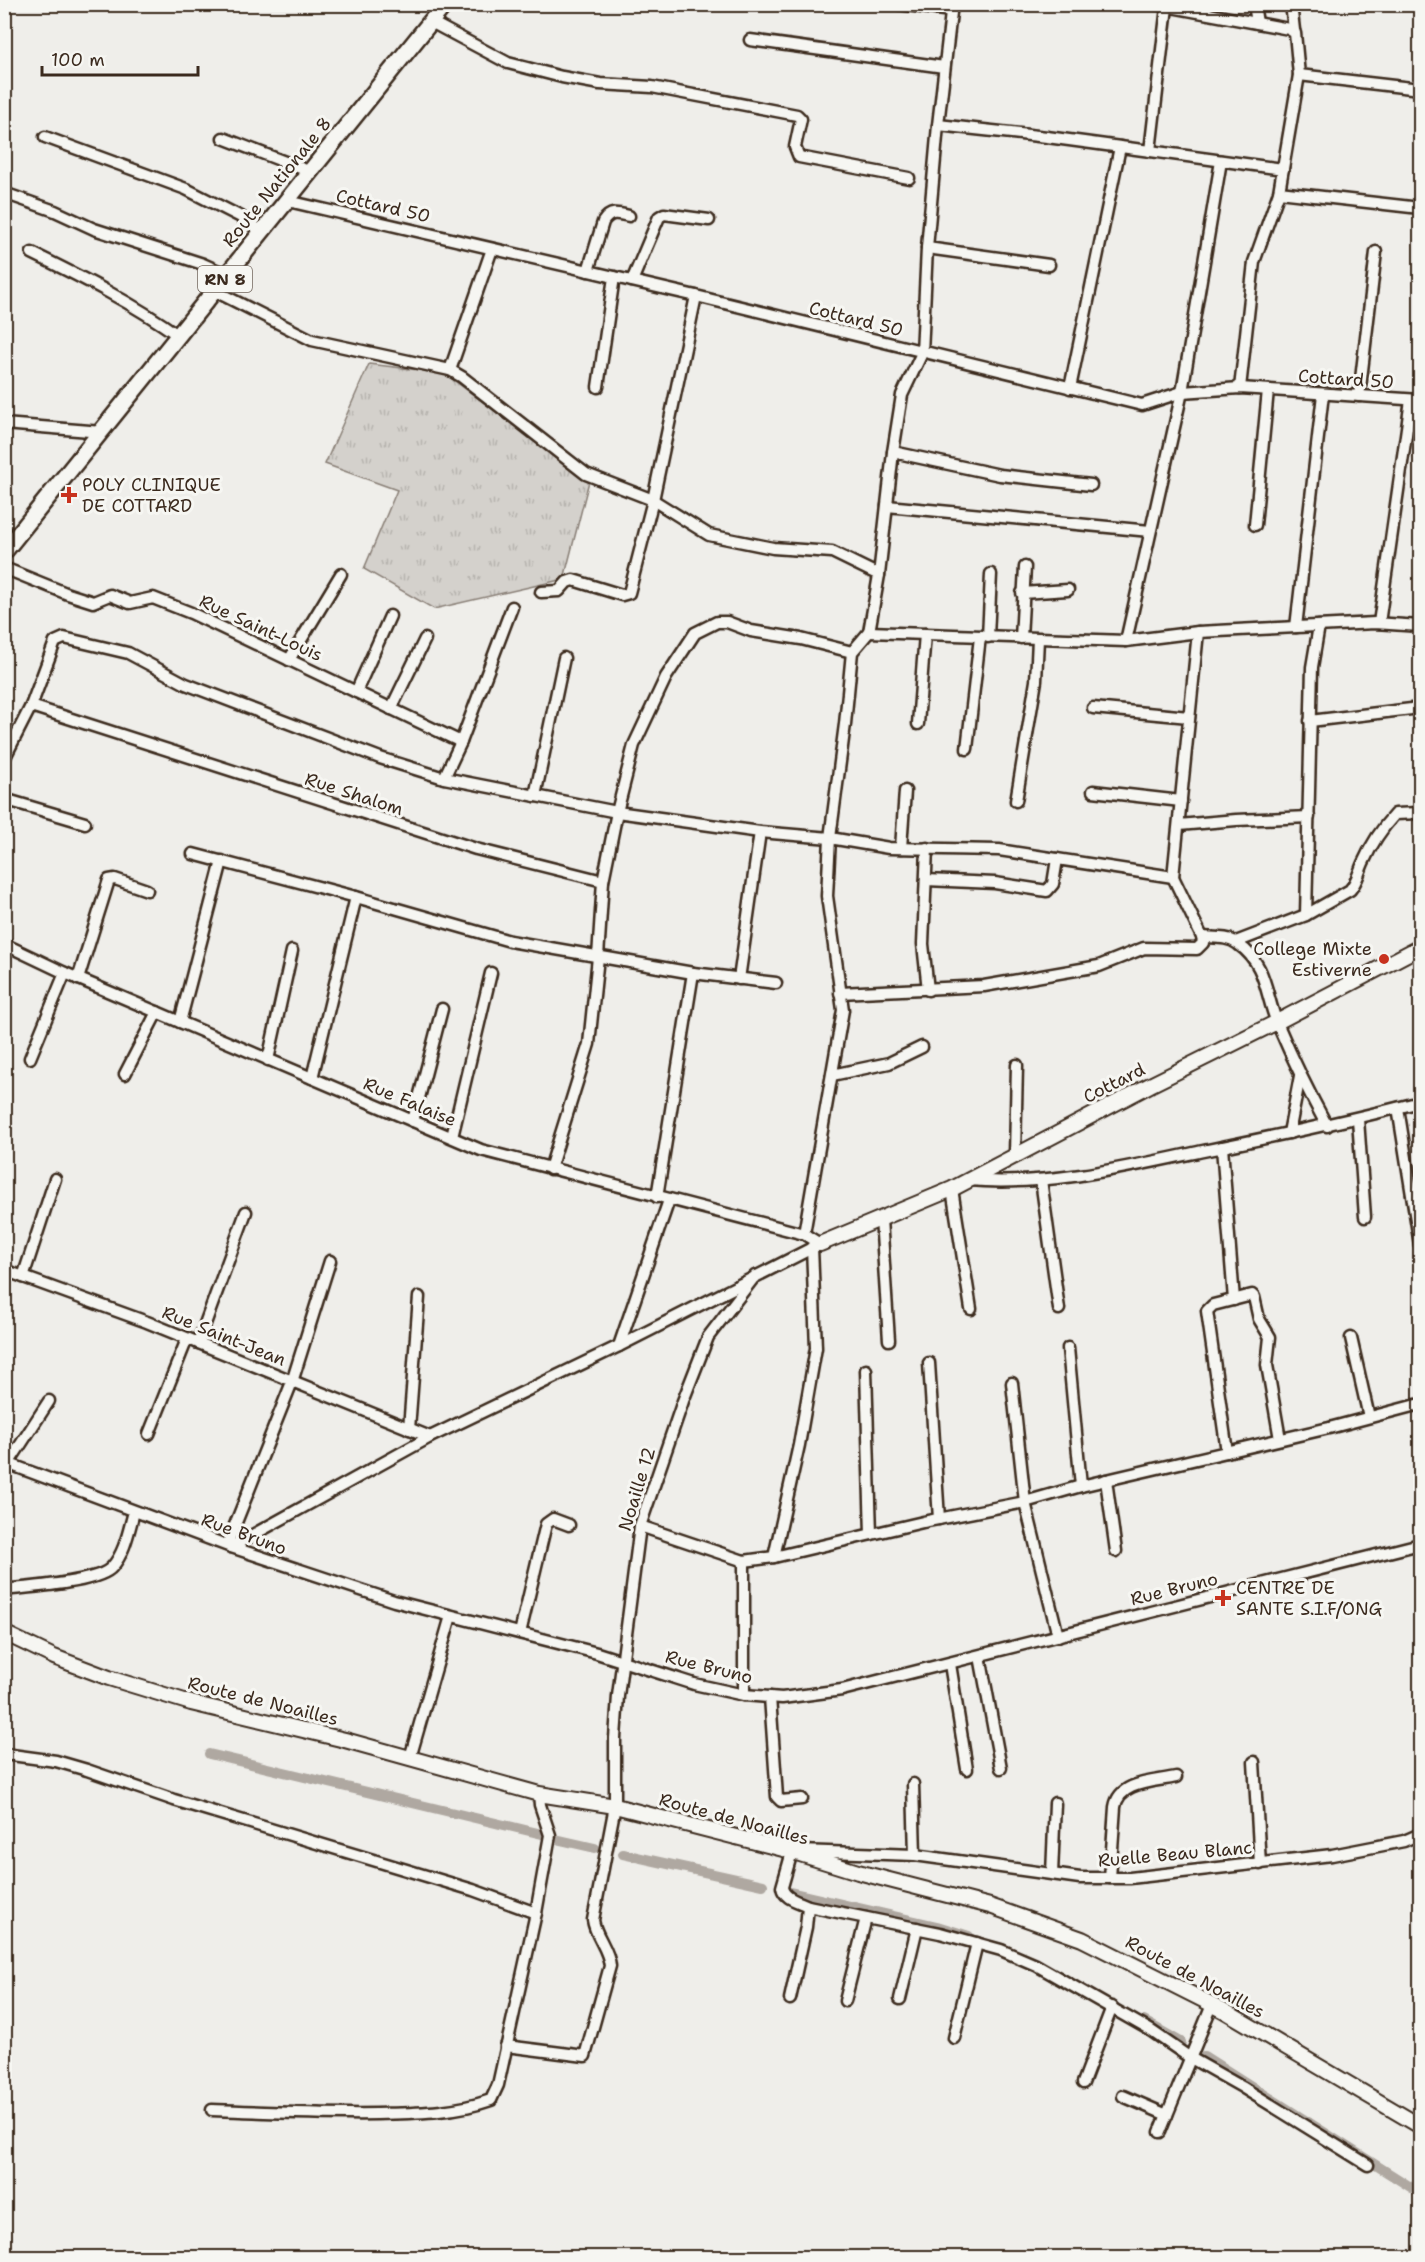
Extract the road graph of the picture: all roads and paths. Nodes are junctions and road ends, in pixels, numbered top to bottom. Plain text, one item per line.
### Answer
1 (445, 4) edge
2 (899, 4) edge
3 (1155, 4) edge
4 (1254, 4) edge
5 (1291, 4) edge
6 (1167, 7) junction
7 (951, 8) edge
8 (1187, 8) edge
9 (431, 22) junction
10 (1257, 23) junction
11 (1293, 30) junction
12 (750, 40) dead end
13 (944, 67) junction
14 (1299, 75) junction
15 (1420, 89) edge
16 (938, 125) junction
17 (45, 137) dead end
18 (224, 138) dead end
19 (1120, 147) junction
20 (1150, 151) junction
21 (1221, 161) junction
22 (1283, 169) junction
23 (311, 172) junction
24 (909, 178) dead end
25 (1279, 192) junction
26 (4, 193) edge
27 (288, 201) junction
28 (1420, 208) edge
29 (629, 216) dead end
30 (709, 220) dead end
31 (262, 232) junction
32 (927, 248) junction
33 (492, 249) junction
34 (1376, 252) dead end
35 (32, 253) dead end
36 (1049, 265) dead end
37 (588, 271) junction
38 (228, 275) junction
39 (614, 277) junction
40 (632, 281) junction
41 (215, 291) junction
42 (696, 296) junction
43 (179, 336) junction
44 (922, 353) junction
45 (450, 370) junction
46 (598, 387) dead end
47 (1070, 388) junction
48 (1240, 388) junction
49 (1268, 390) junction
50 (1182, 392) junction
51 (1323, 394) junction
52 (1359, 396) junction
53 (1416, 400) edge
54 (4, 424) edge
55 (102, 432) junction
56 (893, 452) junction
57 (1091, 485) dead end
58 (653, 500) junction
59 (887, 506) junction
60 (1255, 525) dead end
61 (1150, 531) junction
62 (6, 548) edge
63 (1025, 567) dead end
64 (4, 568) edge
65 (341, 574) dead end
66 (991, 574) dead end
67 (879, 575) junction
68 (1068, 590) dead end
69 (541, 592) dead end
70 (1022, 593) junction
71 (512, 607) dead end
72 (390, 616) dead end
73 (1379, 623) junction
74 (1319, 626) junction
75 (1420, 626) edge
76 (1296, 627) junction
77 (869, 632) junction
78 (1198, 632) junction
79 (925, 634) junction
80 (984, 637) junction
81 (1021, 638) junction
82 (425, 639) dead end
83 (1038, 639) junction
84 (1126, 641) junction
85 (852, 651) junction
86 (564, 658) dead end
87 (290, 660) junction
88 (356, 692) junction
89 (31, 706) junction
90 (391, 708) junction
91 (1093, 708) dead end
92 (1420, 708) edge
93 (1190, 717) junction
94 (1310, 721) junction
95 (918, 724) dead end
96 (461, 742) junction
97 (967, 749) dead end
98 (4, 759) edge
99 (444, 778) junction
100 (905, 791) dead end
101 (1093, 791) dead end
102 (535, 796) junction
103 (4, 799) edge
104 (1016, 801) dead end
105 (1181, 801) junction
106 (617, 812) junction
107 (1420, 813) edge
108 (1309, 818) junction
109 (85, 823) dead end
110 (1179, 825) junction
111 (760, 832) junction
112 (830, 838) junction
113 (901, 848) junction
114 (927, 848) junction
115 (194, 854) dead end
116 (1058, 859) junction
117 (222, 861) junction
118 (1173, 877) junction
119 (926, 880) junction
120 (603, 881) junction
121 (147, 890) dead end
122 (356, 897) junction
123 (1306, 915) junction
124 (1202, 938) junction
125 (1236, 942) junction
126 (4, 944) edge
127 (1420, 947) edge
128 (292, 951) dead end
129 (598, 957) junction
130 (65, 973) junction
131 (490, 973) dead end
132 (693, 973) junction
133 (78, 979) junction
134 (740, 979) junction
135 (776, 983) dead end
136 (928, 990) junction
137 (840, 993) junction
138 (442, 1009) dead end
139 (157, 1012) junction
140 (180, 1022) junction
141 (1277, 1022) junction
142 (922, 1047) dead end
143 (30, 1058) dead end
144 (268, 1060) junction
145 (1017, 1065) dead end
146 (125, 1074) dead end
147 (832, 1075) junction
148 (1300, 1076) junction
149 (312, 1078) junction
150 (1420, 1102) edge
151 (1398, 1108) junction
152 (1358, 1119) junction
153 (413, 1121) junction
154 (1327, 1126) junction
155 (1289, 1133) junction
156 (452, 1137) junction
157 (1222, 1148) junction
158 (1015, 1155) junction
159 (550, 1169) junction
160 (55, 1179) dead end
161 (969, 1180) junction
162 (1041, 1180) junction
163 (952, 1189) junction
164 (657, 1197) junction
165 (669, 1200) junction
166 (246, 1212) dead end
167 (1365, 1217) dead end
168 (881, 1219) junction
169 (804, 1234) junction
170 (816, 1245) junction
171 (1420, 1245) edge
172 (330, 1261) dead end
173 (4, 1270) edge
174 (755, 1276) junction
175 (23, 1277) junction
176 (419, 1297) dead end
177 (1234, 1300) junction
178 (1059, 1308) dead end
179 (971, 1309) dead end
180 (1351, 1338) dead end
181 (187, 1339) junction
182 (889, 1340) dead end
183 (198, 1343) junction
184 (620, 1346) junction
185 (1068, 1348) dead end
186 (929, 1363) dead end
187 (866, 1370) dead end
188 (292, 1382) junction
189 (1012, 1383) dead end
190 (49, 1401) dead end
191 (1420, 1404) edge
192 (1369, 1417) junction
193 (409, 1429) junction
194 (149, 1434) dead end
195 (430, 1437) junction
196 (1280, 1439) junction
197 (1227, 1452) junction
198 (6, 1463) edge
199 (1106, 1480) junction
200 (1082, 1486) junction
201 (1025, 1502) junction
202 (134, 1512) junction
203 (939, 1519) junction
204 (568, 1525) dead end
205 (640, 1526) junction
206 (871, 1534) junction
207 (1420, 1544) edge
208 (229, 1546) junction
209 (1116, 1551) dead end
210 (774, 1557) junction
211 (744, 1561) junction
212 (4, 1590) edge
213 (451, 1616) junction
214 (4, 1633) edge
215 (520, 1633) junction
216 (1058, 1636) junction
217 (980, 1656) junction
218 (622, 1660) junction
219 (950, 1664) junction
220 (744, 1695) junction
221 (770, 1696) junction
222 (4, 1754) edge
223 (410, 1758) junction
224 (1254, 1762) dead end
225 (1001, 1768) dead end
226 (967, 1769) dead end
227 (1176, 1777) dead end
228 (913, 1784) dead end
229 (539, 1794) junction
230 (802, 1799) dead end
231 (1055, 1803) dead end
232 (615, 1806) junction
233 (1420, 1834) edge
234 (790, 1851) junction
235 (915, 1855) junction
236 (1260, 1864) junction
237 (1052, 1874) junction
238 (1110, 1878) junction
239 (808, 1906) junction
240 (536, 1913) junction
241 (866, 1918) junction
242 (917, 1928) junction
243 (977, 1943) junction
244 (790, 1999) dead end
245 (900, 2000) dead end
246 (845, 2001) dead end
247 (1212, 2005) junction
248 (1112, 2007) junction
249 (954, 2038) dead end
250 (506, 2046) junction
251 (1190, 2057) junction
252 (1083, 2083) dead end
253 (1123, 2096) dead end
254 (212, 2110) dead end
255 (1167, 2115) junction
256 (1420, 2126) edge
257 (1160, 2132) dead end
258 (1368, 2165) dead end

1 - 9 main road, Route Nationale 8 / RN 8
2 - 7 street
3 - 6 street
4 - 10 street
5 - 11 street
6 - 8 street
6 - 20 street
7 - 13 street
8 - 10 street
9 - 23 main road, Route Nationale 8 / RN 8
9 - 24 street
10 - 11 street
11 - 14 street
12 - 13 street
13 - 16 street
14 - 15 street
14 - 22 street
16 - 19 street
16 - 32 street
17 - 31 street
18 - 23 street
19 - 20 street
19 - 47 street
20 - 21 street
21 - 22 street
21 - 50 street
22 - 25 street
23 - 27 main road, Route Nationale 8 / RN 8
25 - 28 street
25 - 48 street
26 - 38 street
27 - 31 main road, Route Nationale 8 / RN 8
27 - 33 street, Cottard 50
29 - 37 street
30 - 40 street
31 - 38 main road, Route Nationale 8 / RN 8
32 - 36 street
32 - 44 street
33 - 37 street, Cottard 50
33 - 45 street
34 - 52 street
35 - 43 street
37 - 39 street, Cottard 50
38 - 41 main road, Route Nationale 8 / RN 8
39 - 40 street, Cottard 50
39 - 46 street
40 - 42 street, Cottard 50
41 - 43 main road, Route Nationale 8 / RN 8
41 - 45 street
42 - 44 street, Cottard 50
42 - 58 street
43 - 55 main road, Route Nationale 8 / RN 8
44 - 47 street, Cottard 50
44 - 56 street
45 - 58 street
47 - 50 street, Cottard 50
48 - 49 street, Cottard 50
48 - 50 street, Cottard 50
49 - 51 street, Cottard 50
49 - 60 street
50 - 61 street
51 - 52 street, Cottard 50
51 - 76 street
52 - 53 street, Cottard 50
53 - 73 street
54 - 55 street
55 - 62 main road, Route Nationale 8 / RN 8
56 - 57 street
56 - 59 street
58 - 67 street
58 - 69 street
59 - 61 street
59 - 67 street
61 - 84 street
63 - 70 street
64 - 87 street, Rue Saint-Louis
65 - 87 street
66 - 80 street
67 - 77 street
68 - 70 street
70 - 81 street
71 - 96 street
72 - 88 street
73 - 74 street
73 - 75 street
74 - 76 street
74 - 94 street
76 - 78 street
77 - 79 street
77 - 85 street
78 - 84 street
78 - 93 street
79 - 80 street
79 - 95 street
80 - 81 street
80 - 97 street
81 - 83 street
82 - 90 street
83 - 84 street
83 - 104 street
85 - 106 street
85 - 112 street
86 - 102 street
87 - 88 street, Rue Saint-Louis
88 - 90 street, Rue Saint-Louis
89 - 98 street
89 - 99 street
89 - 120 street, Rue Shalom
90 - 96 street, Rue Saint-Louis
91 - 93 street
92 - 94 street
93 - 105 street
94 - 108 street
96 - 99 street
99 - 102 street
100 - 113 street
101 - 105 street
102 - 106 street
103 - 109 street
105 - 110 street
106 - 111 street
106 - 120 street
107 - 123 street
108 - 110 street
108 - 123 street
110 - 118 street
111 - 112 street
111 - 134 street
112 - 113 street
112 - 137 street
113 - 114 street
114 - 116 street
114 - 119 street
115 - 117 street
116 - 118 street
116 - 119 street
117 - 122 street
117 - 140 street
118 - 124 street
119 - 136 street
120 - 129 street
121 - 133 street
122 - 129 street
122 - 149 street
123 - 125 street
124 - 125 street
124 - 136 street
125 - 141 street
126 - 130 street, Rue Falaise
127 - 141 street, Cottard
128 - 144 street
129 - 132 street
129 - 159 street
130 - 133 street, Rue Falaise
130 - 143 street
131 - 156 street
132 - 134 street
132 - 164 street
133 - 139 street, Rue Falaise
134 - 135 street
136 - 137 street
137 - 147 street
138 - 153 street
139 - 140 street, Rue Falaise
139 - 146 street
140 - 144 street, Rue Falaise
141 - 148 street
141 - 158 street, Cottard
142 - 147 street
144 - 149 street, Rue Falaise
145 - 158 street
147 - 169 street
148 - 154 street
148 - 155 street
149 - 153 street, Rue Falaise
150 - 151 street
151 - 152 street
151 - 171 street
152 - 154 street
152 - 167 street
153 - 156 street, Rue Falaise
154 - 155 street
155 - 157 street
156 - 159 street, Rue Falaise
157 - 162 street
157 - 177 street
158 - 161 street, Cottard
159 - 164 street, Rue Falaise
160 - 175 street
161 - 162 street
161 - 163 street, Cottard
162 - 178 street
163 - 168 street, Cottard
163 - 179 street
164 - 165 street, Rue Falaise
165 - 169 street, Rue Falaise
165 - 184 street
166 - 183 street
168 - 170 street, Cottard
168 - 182 street
169 - 170 street, Rue Falaise
170 - 174 street
170 - 210 street
172 - 188 street
173 - 175 street, Rue Saint-Jean
174 - 184 street
174 - 205 street, Noaille 12
175 - 181 street, Rue Saint-Jean
176 - 193 street
177 - 196 street
177 - 197 street
180 - 192 street
181 - 183 street, Rue Saint-Jean
181 - 194 street
183 - 188 street, Rue Saint-Jean
184 - 195 street
185 - 200 street
186 - 203 street
187 - 206 street
188 - 193 street, Rue Saint-Jean
188 - 208 street
189 - 201 street
190 - 198 street
191 - 192 street
192 - 196 street
193 - 195 street, Rue Saint-Jean
195 - 208 street
196 - 197 street
197 - 199 street
198 - 202 street, Rue Bruno
199 - 200 street
199 - 209 street
200 - 201 street
201 - 203 street
201 - 216 street
202 - 208 street, Rue Bruno
202 - 212 street
203 - 206 street
204 - 215 street
205 - 211 street
205 - 218 street, Noaille 12
206 - 210 street
207 - 216 street, Rue Bruno
208 - 213 street, Rue Bruno
210 - 211 street
211 - 220 street
213 - 215 street, Rue Bruno
213 - 223 street
214 - 223 street, Route de Noailles
215 - 218 street, Rue Bruno
216 - 217 street, Rue Bruno
217 - 219 street, Rue Bruno
217 - 225 street
218 - 220 street, Rue Bruno
218 - 232 street, Noaille 12
219 - 221 street, Rue Bruno
219 - 226 street
220 - 221 street, Rue Bruno
221 - 230 street
222 - 240 street
223 - 229 street, Route de Noailles
224 - 236 street
227 - 238 street
228 - 235 street
229 - 232 street, Route de Noailles
229 - 240 street
231 - 237 street
232 - 234 street, Route de Noailles
232 - 250 street, Noaille 12
233 - 236 street, Ruelle Beau Blanc
234 - 235 street, Ruelle Beau Blanc
234 - 239 street
234 - 247 street, Route de Noailles
235 - 237 street, Ruelle Beau Blanc
236 - 238 street, Ruelle Beau Blanc
237 - 238 street, Ruelle Beau Blanc
239 - 241 street
239 - 244 street
240 - 250 street
241 - 242 street
241 - 246 street
242 - 243 street
242 - 245 street
243 - 248 street
243 - 249 street
247 - 251 street
247 - 256 street, Route de Noailles
248 - 251 street
248 - 252 street
250 - 254 street
251 - 255 street
251 - 258 street
253 - 255 street
255 - 257 street

